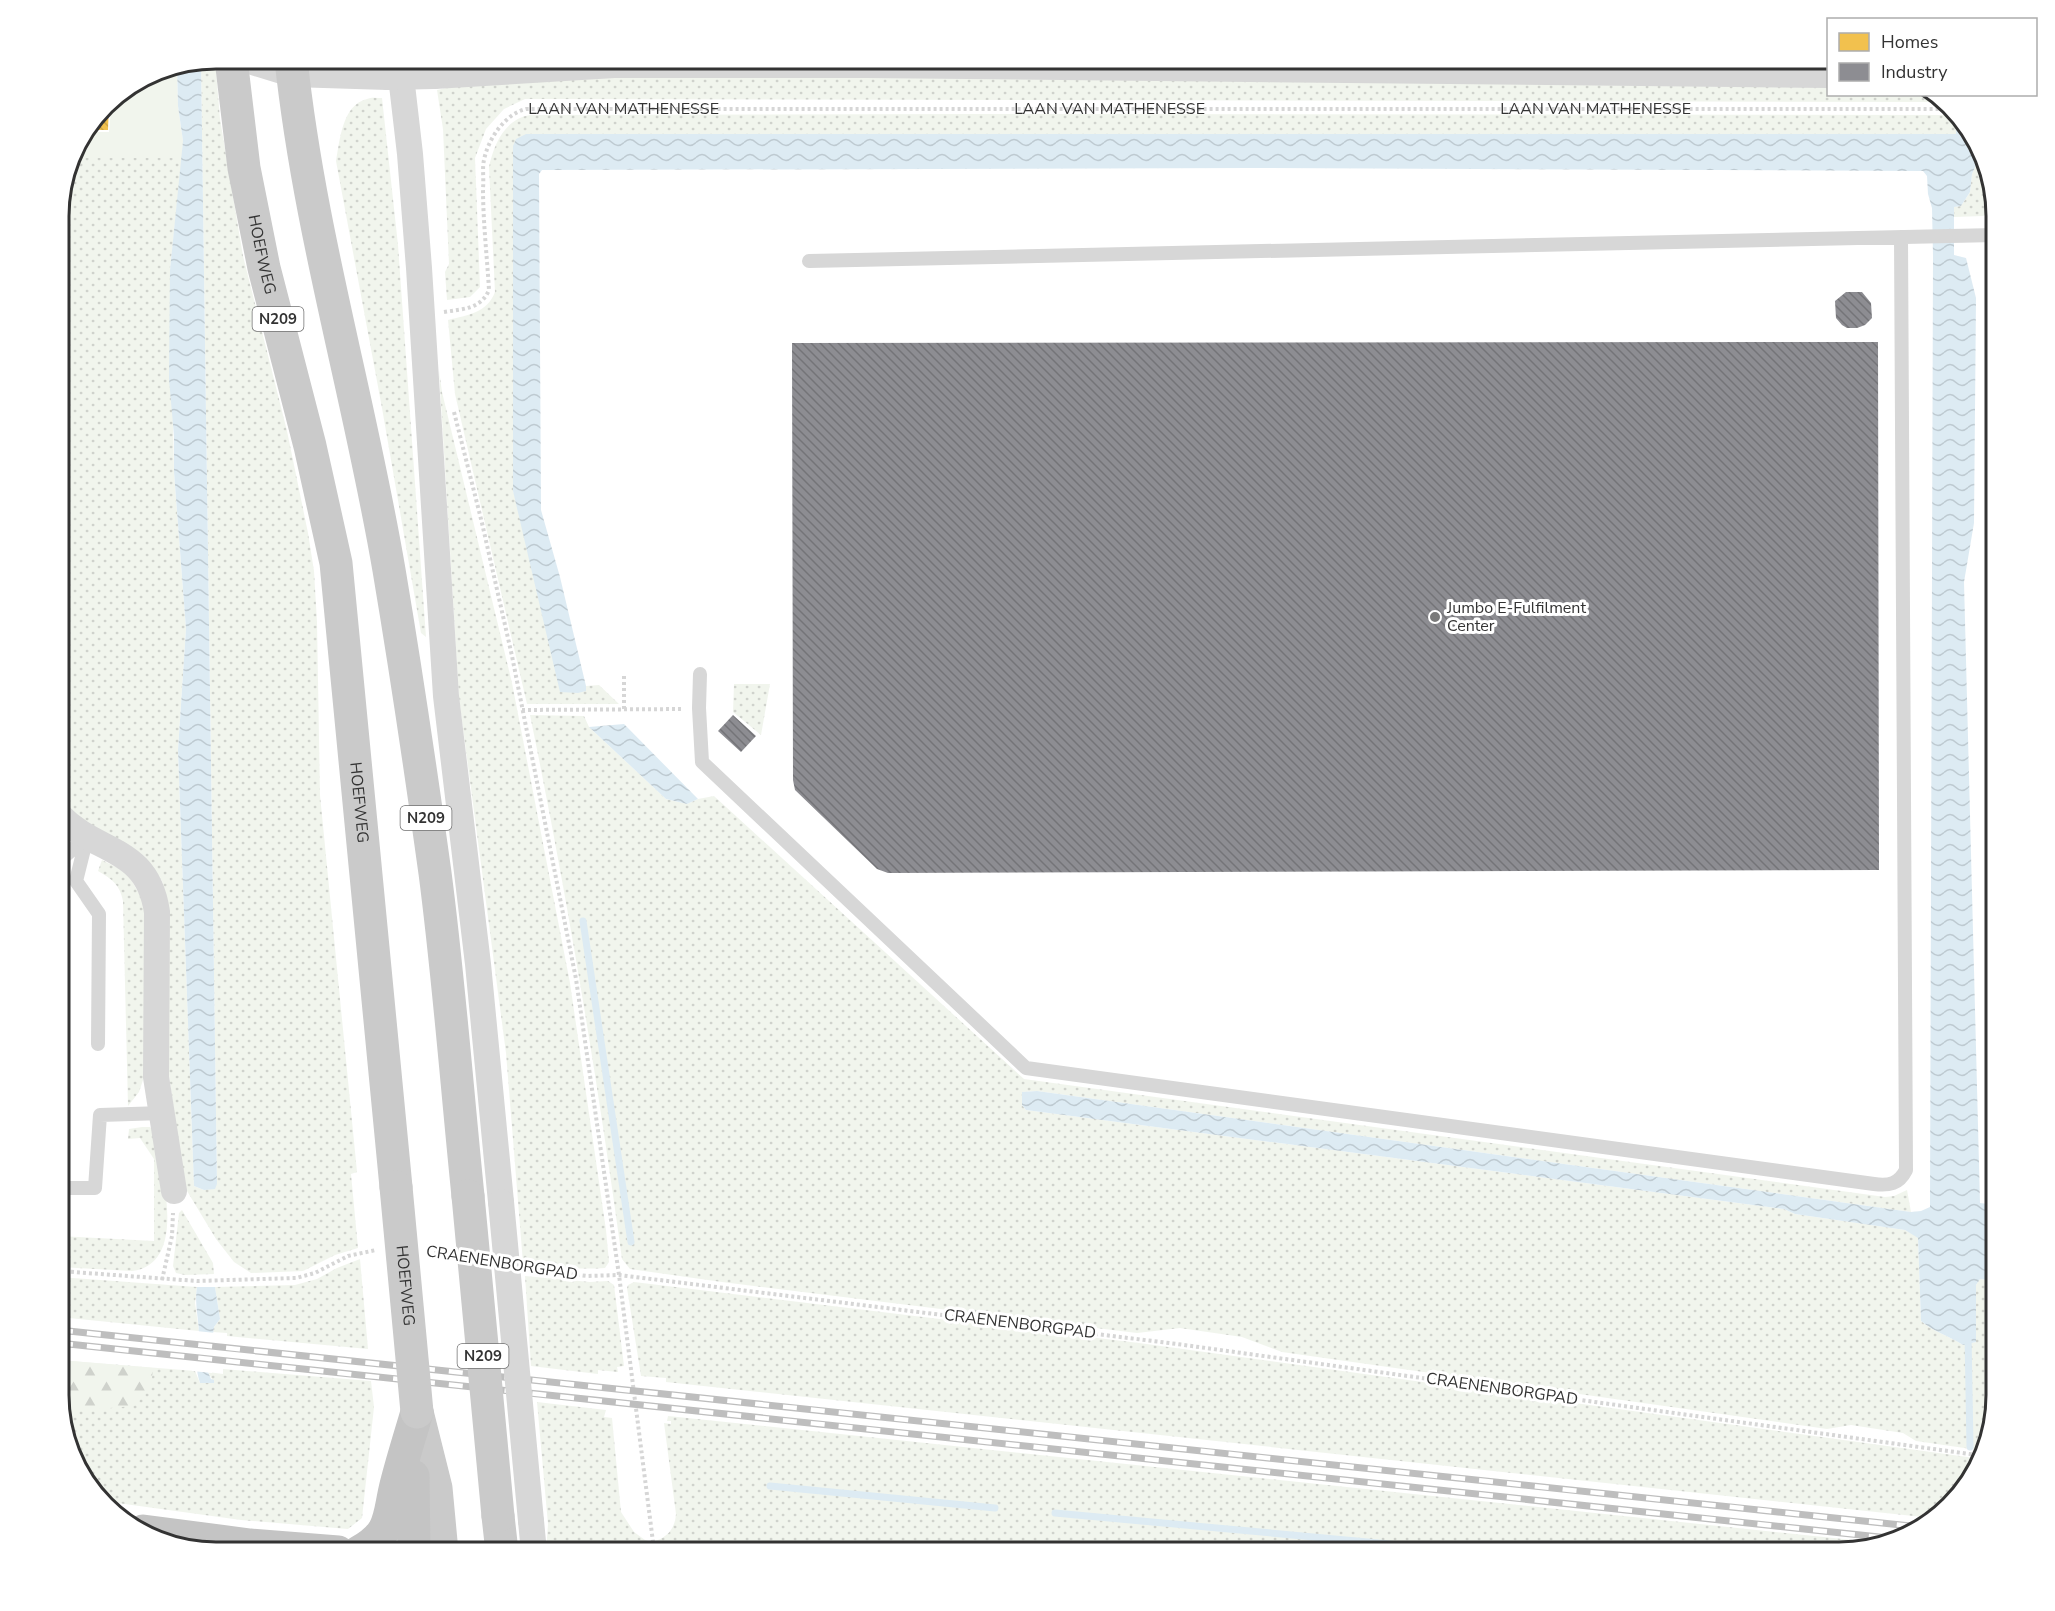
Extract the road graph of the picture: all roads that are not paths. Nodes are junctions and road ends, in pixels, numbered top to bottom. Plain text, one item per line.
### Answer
1 (232, 69) edge
2 (292, 69) edge
3 (395, 69) edge
4 (411, 69) edge
5 (499, 69) edge
6 (1540, 69) edge
7 (1827, 72) edge
8 (1986, 235) edge
9 (1901, 237) junction
10 (809, 261) dead end
11 (700, 674) dead end
12 (69, 826) edge
13 (87, 837) junction
14 (69, 852) edge
15 (98, 1044) dead end
16 (163, 1113) junction
17 (69, 1188) edge
18 (174, 1191) road end
19 (417, 1412) joint
20 (415, 1508) junction
21 (171, 1535) edge
22 (227, 1542) edge
23 (374, 1542) edge
24 (414, 1542) edge
25 (436, 1542) edge
26 (501, 1542) edge
27 (533, 1542) edge

1 - 19 main road, HOEFWEG / N209, bridge
2 - 26 main road, N209, bridge
3 - 27 street, bridge
4 - 5 street, bridge
6 - 7 street, bridge
8 - 9 lane
9 - 10 lane
9 - 11 lane
12 - 13 street
13 - 14 lane
13 - 15 lane
13 - 16 street
16 - 17 lane
16 - 18 street
19 - 20 highway, N209
20 - 23 highway, N209
20 - 24 highway, N209
20 - 25 main road, N209
21 - 22 highway

